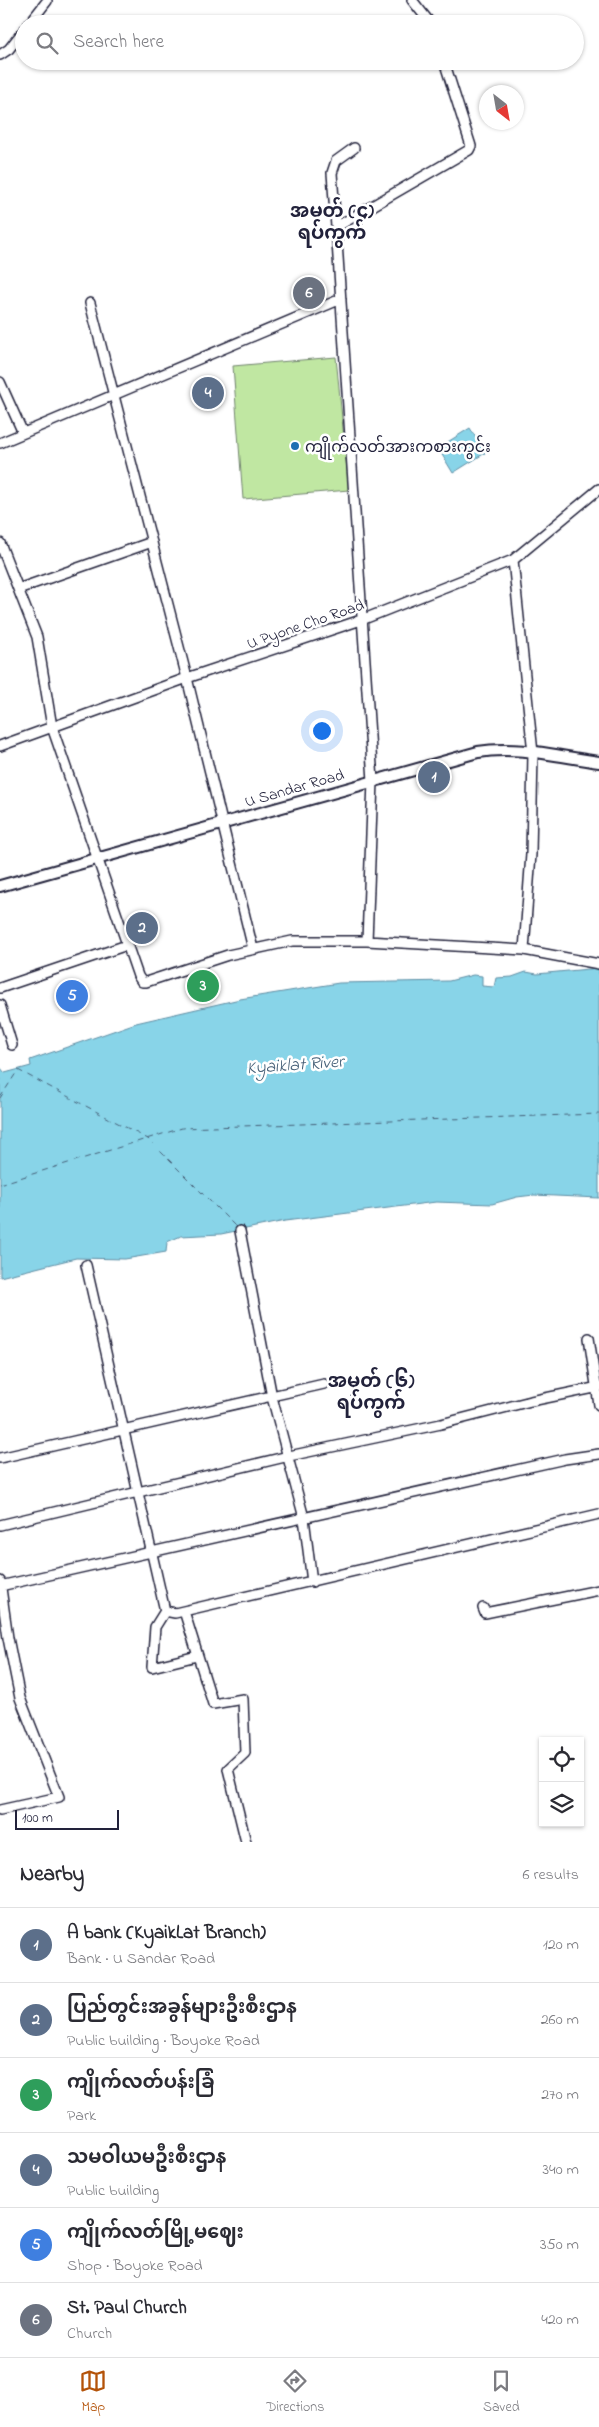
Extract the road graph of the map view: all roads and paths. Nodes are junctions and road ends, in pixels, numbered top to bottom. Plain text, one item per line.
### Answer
1 (412, 0) edge
2 (47, 1) edge
3 (36, 15) edge
4 (424, 15) edge
5 (15, 41) edge
6 (0, 55) edge
7 (447, 70) edge
8 (354, 148) dead end
9 (336, 227) junction
10 (341, 299) junction
11 (90, 303) dead end
12 (0, 382) edge
13 (115, 396) junction
14 (23, 433) junction
15 (0, 443) edge
16 (599, 489) edge
17 (152, 542) junction
18 (0, 544) edge
19 (513, 560) junction
20 (18, 589) junction
21 (364, 619) junction
22 (187, 678) junction
23 (52, 727) junction
24 (0, 746) edge
25 (533, 753) junction
26 (599, 762) edge
27 (373, 781) junction
28 (221, 823) junction
29 (97, 858) junction
30 (0, 886) edge
31 (367, 941) junction
32 (127, 944) junction
33 (253, 949) junction
34 (524, 950) junction
35 (599, 964) edge
36 (0, 988) edge
37 (0, 1005) edge
38 (4, 1030) edge
39 (12, 1045) dead end
40 (240, 1231) dead end
41 (86, 1266) dead end
42 (589, 1338) dead end
43 (324, 1384) dead end
44 (597, 1387) edge
45 (272, 1397) junction
46 (599, 1405) edge
47 (124, 1431) junction
48 (599, 1454) edge
49 (288, 1456) junction
50 (0, 1458) edge
51 (137, 1492) junction
52 (599, 1514) edge
53 (304, 1518) junction
54 (0, 1525) edge
55 (152, 1552) junction
56 (312, 1582) junction
57 (0, 1584) edge
58 (599, 1590) edge
59 (483, 1608) dead end
60 (165, 1611) junction
61 (184, 1611) junction
62 (197, 1656) junction
63 (0, 1810) edge
64 (246, 1842) edge

1 - 4 street
2 - 3 street
5 - 6 street
7 - 9 street
8 - 9 street
9 - 10 street
10 - 13 street
10 - 21 street
11 - 13 street
12 - 14 street
13 - 14 street
13 - 17 street
14 - 15 street
16 - 19 street, U Pyone Cho Road
17 - 20 street
17 - 22 street
18 - 20 street
19 - 21 street, U Pyone Cho Road
19 - 25 street
20 - 23 street
21 - 22 street, U Pyone Cho Road
21 - 27 street
22 - 23 street, U Pyone Cho Road
22 - 28 street
23 - 24 street, U Pyone Cho Road
23 - 29 street
25 - 26 main road, U Sandar Road
25 - 27 main road, U Sandar Road
25 - 34 street
27 - 28 main road, U Sandar Road
27 - 31 street
28 - 29 main road, U Sandar Road
28 - 33 street
29 - 30 main road, U Sandar Road
29 - 32 street
31 - 33 street
31 - 34 street
32 - 33 street
32 - 36 street
34 - 35 street
37 - 38 street
38 - 39 street
40 - 45 street
41 - 47 street
42 - 44 street
43 - 45 street
44 - 46 street
44 - 49 street
45 - 47 street
45 - 49 street
47 - 50 street
47 - 51 street
48 - 53 street
49 - 51 street
49 - 53 street
51 - 54 street
51 - 55 street
52 - 56 street
53 - 55 street
53 - 56 street
55 - 57 street
55 - 60 street
56 - 61 street
57 - 63 street
58 - 59 street
60 - 61 street
60 - 62 street
61 - 62 street
62 - 64 street

